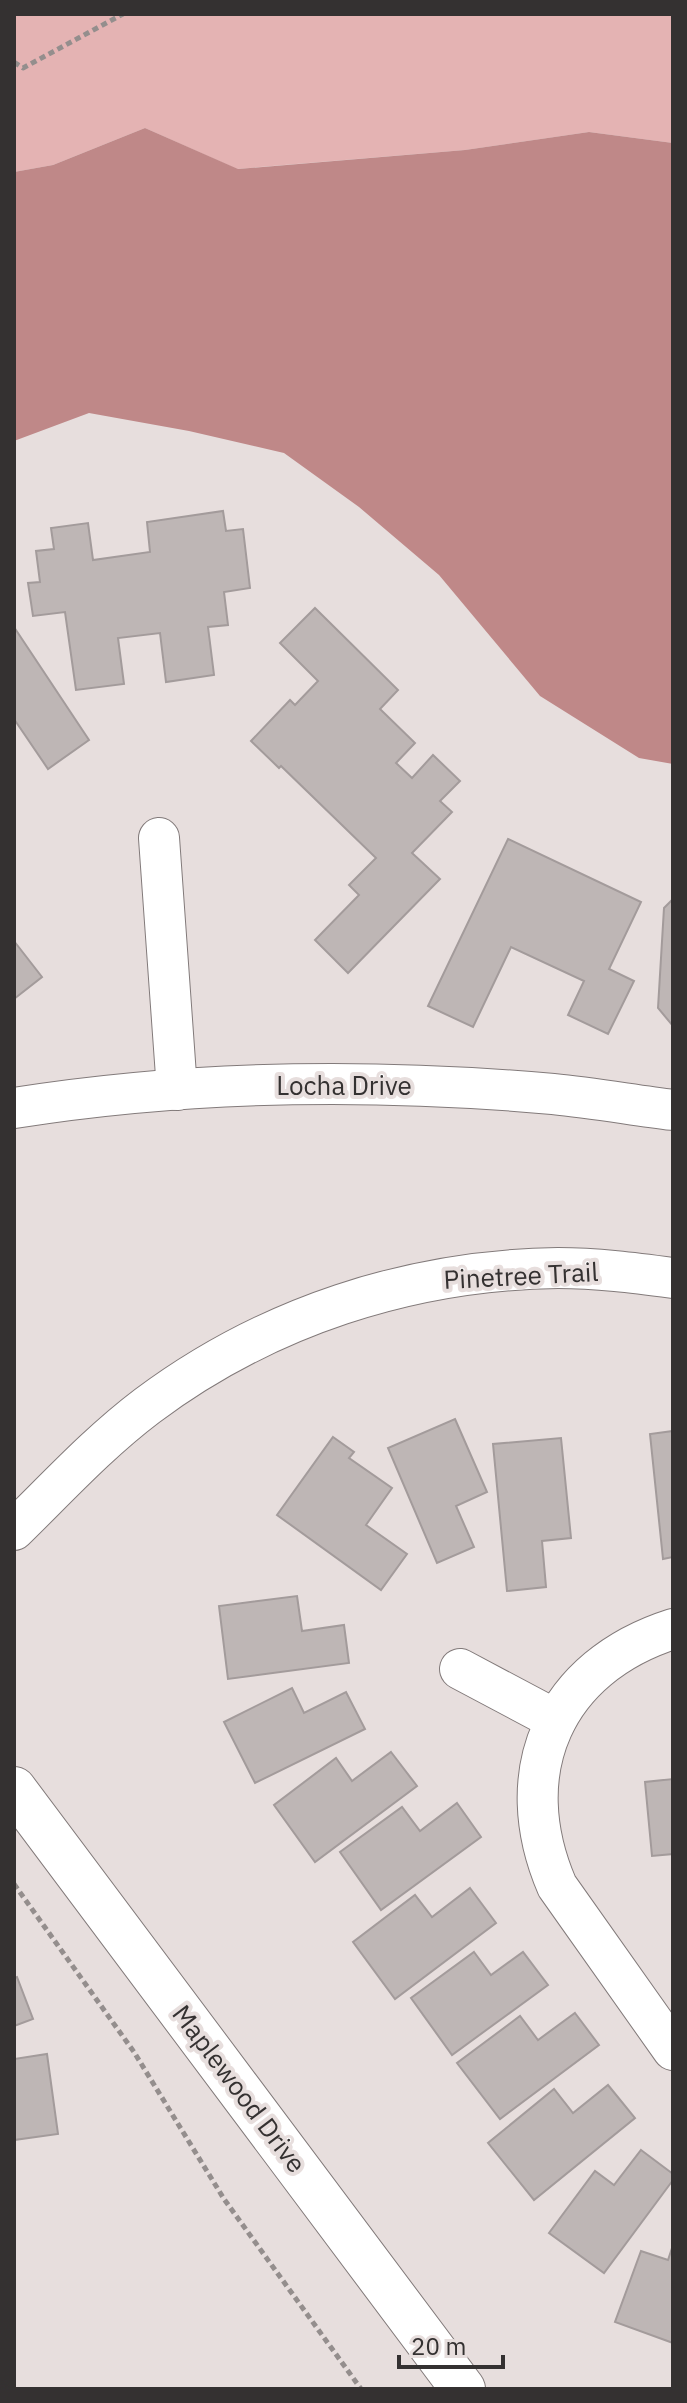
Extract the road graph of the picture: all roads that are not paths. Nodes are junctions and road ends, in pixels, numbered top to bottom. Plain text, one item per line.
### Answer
1 (159, 838) dead end
2 (177, 1090) junction
3 (14, 1108) edge
4 (673, 1110) edge
5 (673, 1278) edge
6 (14, 1530) edge
7 (673, 1629) edge
8 (460, 1669) dead end
9 (556, 1720) junction
10 (14, 1789) edge
11 (673, 2050) edge
12 (463, 2389) edge

1 - 2 street
2 - 3 street, Locha Drive
2 - 4 street, Locha Drive
5 - 6 street, Pinetree Trail
7 - 9 street
8 - 9 street
9 - 11 street
10 - 12 street, Maplewood Drive

